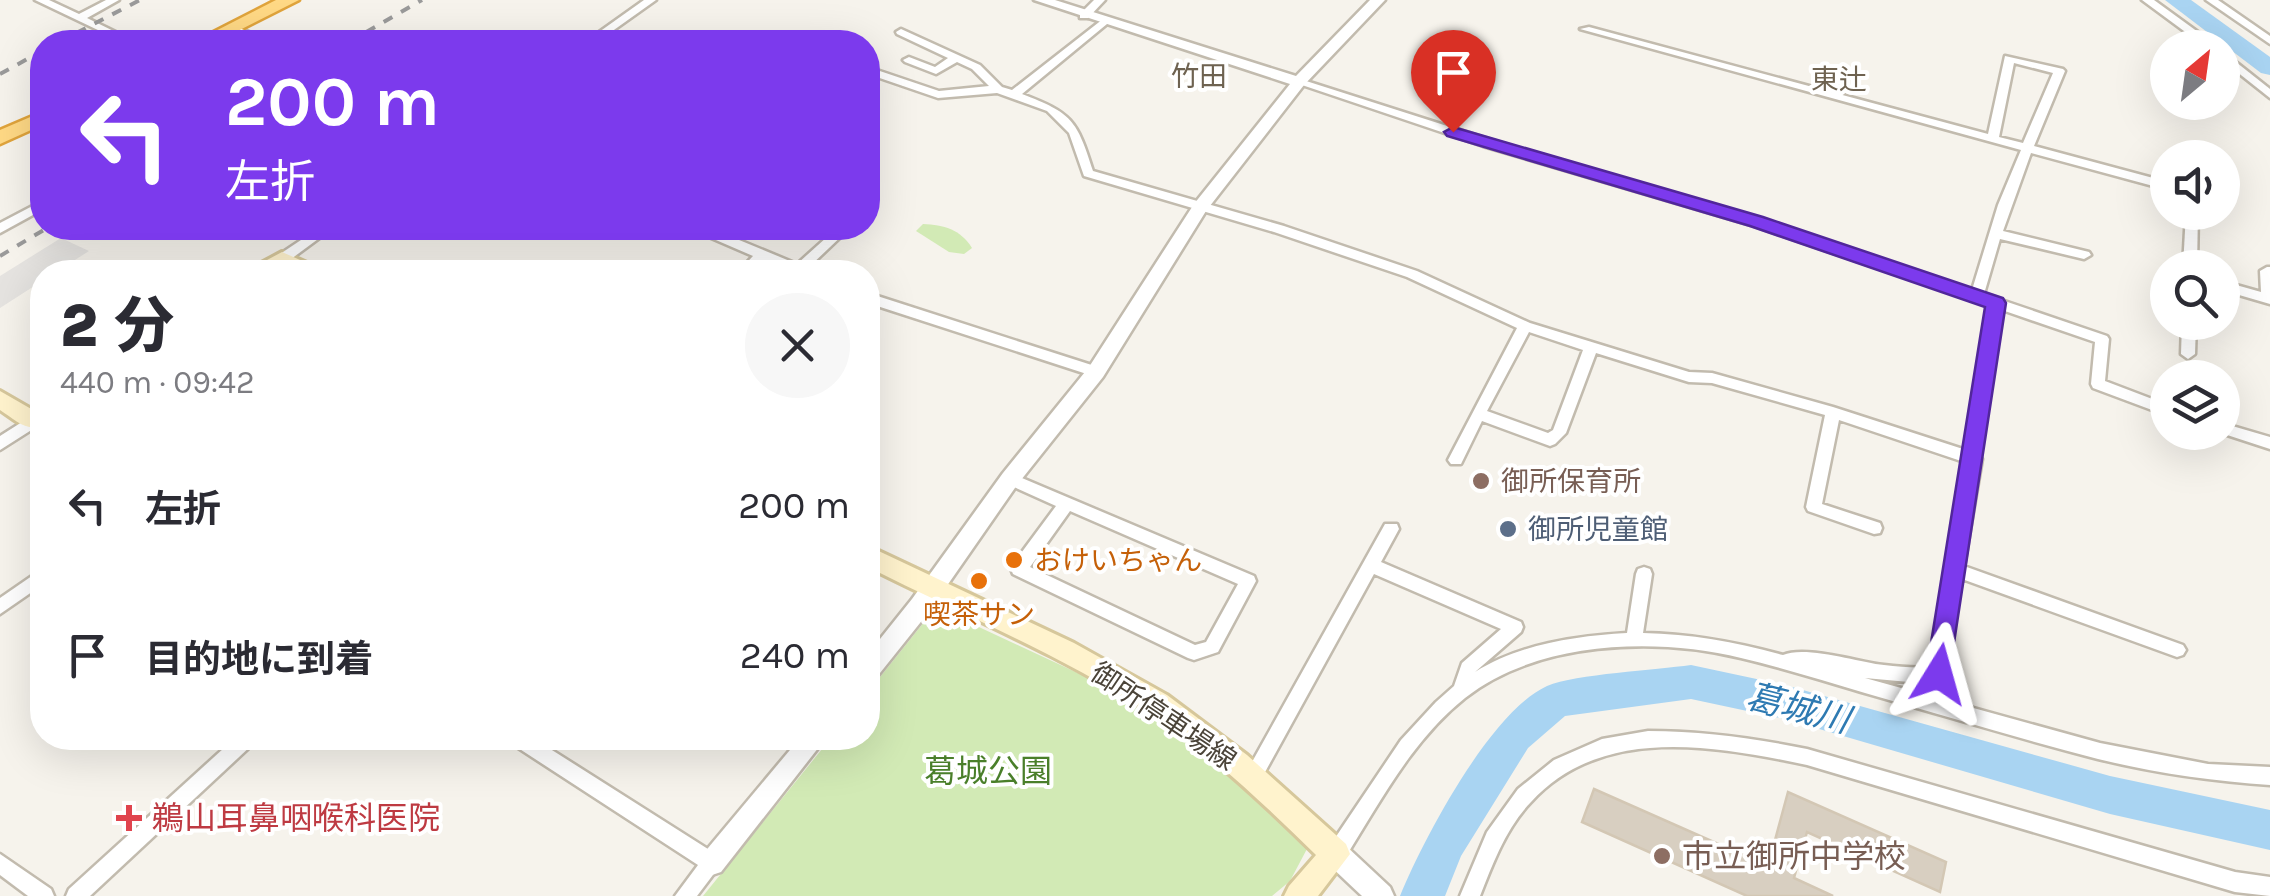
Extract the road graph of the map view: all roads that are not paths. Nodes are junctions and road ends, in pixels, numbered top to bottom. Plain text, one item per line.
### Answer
1 (40, 0) edge
2 (114, 0) edge
3 (290, 0) edge
4 (651, 0) edge
5 (1041, 0) edge
6 (1100, 0) edge
7 (1378, 0) edge
8 (2147, 0) edge
9 (2211, 0) edge
10 (1084, 16) junction
11 (81, 17) junction
12 (1103, 22) junction
13 (232, 28) junction
14 (1584, 29) dead end
15 (107, 30) edge
16 (228, 30) edge
17 (237, 30) edge
18 (607, 30) edge
19 (2189, 30) edge
20 (901, 32) dead end
21 (2270, 41) edge
22 (958, 57) junction
23 (910, 60) dead end
24 (2240, 69) edge
25 (880, 74) edge
26 (1299, 82) junction
27 (998, 90) junction
28 (1015, 94) junction
29 (2270, 95) edge
30 (30, 124) edge
31 (1993, 137) junction
32 (0, 138) edge
33 (2028, 148) junction
34 (2150, 181) edge
35 (1200, 208) junction
36 (30, 212) edge
37 (0, 229) edge
38 (1995, 233) junction
39 (310, 240) edge
40 (726, 240) edge
41 (831, 240) edge
42 (2084, 254) dead end
43 (761, 256) junction
44 (282, 259) edge
45 (757, 260) edge
46 (772, 260) edge
47 (812, 260) edge
48 (2267, 271) dead end
49 (2240, 290) edge
50 (1977, 296) junction
51 (2269, 299) edge
52 (880, 302) edge
53 (1996, 303) junction
54 (1525, 326) junction
55 (2188, 340) edge
56 (1591, 347) junction
57 (2188, 354) dead end
58 (1096, 372) junction
59 (0, 399) edge
60 (2150, 404) edge
61 (1833, 412) junction
62 (1478, 414) junction
63 (30, 416) edge
64 (30, 428) edge
65 (2240, 434) edge
66 (2270, 443) edge
67 (0, 444) edge
68 (1974, 459) junction
69 (1456, 460) dead end
70 (1010, 479) junction
71 (1066, 504) junction
72 (1874, 528) dead end
73 (1390, 529) dead end
74 (880, 562) edge
75 (1371, 565) junction
76 (1956, 570) junction
77 (1644, 574) dead end
78 (30, 583) edge
79 (930, 588) junction
80 (3, 599) edge
81 (1634, 640) junction
82 (2177, 650) dead end
83 (880, 656) edge
84 (1775, 658) junction
85 (1462, 690) junction
86 (234, 750) edge
87 (537, 750) edge
88 (804, 750) edge
89 (2270, 776) edge
90 (1253, 777) junction
91 (0, 862) edge
92 (712, 863) junction
93 (1347, 864) junction
94 (2270, 887) edge
95 (44, 896) edge
96 (76, 896) edge
97 (685, 896) edge
98 (1299, 896) edge
99 (1381, 896) edge
100 (1470, 896) edge

1 - 11 street
2 - 11 street
3 - 13 highway
4 - 18 street
5 - 10 street
6 - 10 street
7 - 26 street
8 - 19 street
9 - 21 street
10 - 12 street
11 - 15 street
12 - 26 street
12 - 28 street
13 - 16 highway
13 - 17 street
14 - 31 street
20 - 22 street
22 - 23 street
22 - 27 street
24 - 29 street
25 - 27 street
26 - 35 street
26 - 50 street
27 - 28 street
28 - 35 street
30 - 32 highway
31 - 33 street
31 - 33 street
33 - 34 street
33 - 38 street
35 - 54 street
35 - 58 street
36 - 37 street
38 - 42 street
38 - 50 street
39 - 44 street
40 - 43 street
41 - 47 street
43 - 45 street
43 - 46 street
48 - 51 street
49 - 51 street
50 - 53 street
52 - 58 street
53 - 60 street
53 - 68 street
54 - 56 street
54 - 62 street
55 - 57 street
56 - 61 street
56 - 62 street
58 - 70 street
59 - 63 main road
61 - 68 street
61 - 72 street
62 - 69 street
64 - 67 street
65 - 66 street
68 - 76 street
70 - 71 street
70 - 79 street
71 - 71 street
73 - 75 street
74 - 79 main road, 御所停車場線
75 - 85 street
75 - 90 street
76 - 82 street
76 - 84 street
77 - 81 street
78 - 80 street
79 - 83 street
79 - 90 main road, 御所停車場線
81 - 84 street
81 - 85 street
84 - 89 street
85 - 93 street
86 - 96 street
87 - 92 street
88 - 92 street
90 - 93 main road, 御所停車場線
91 - 95 street
92 - 97 street
93 - 98 main road
93 - 99 street
94 - 100 street

